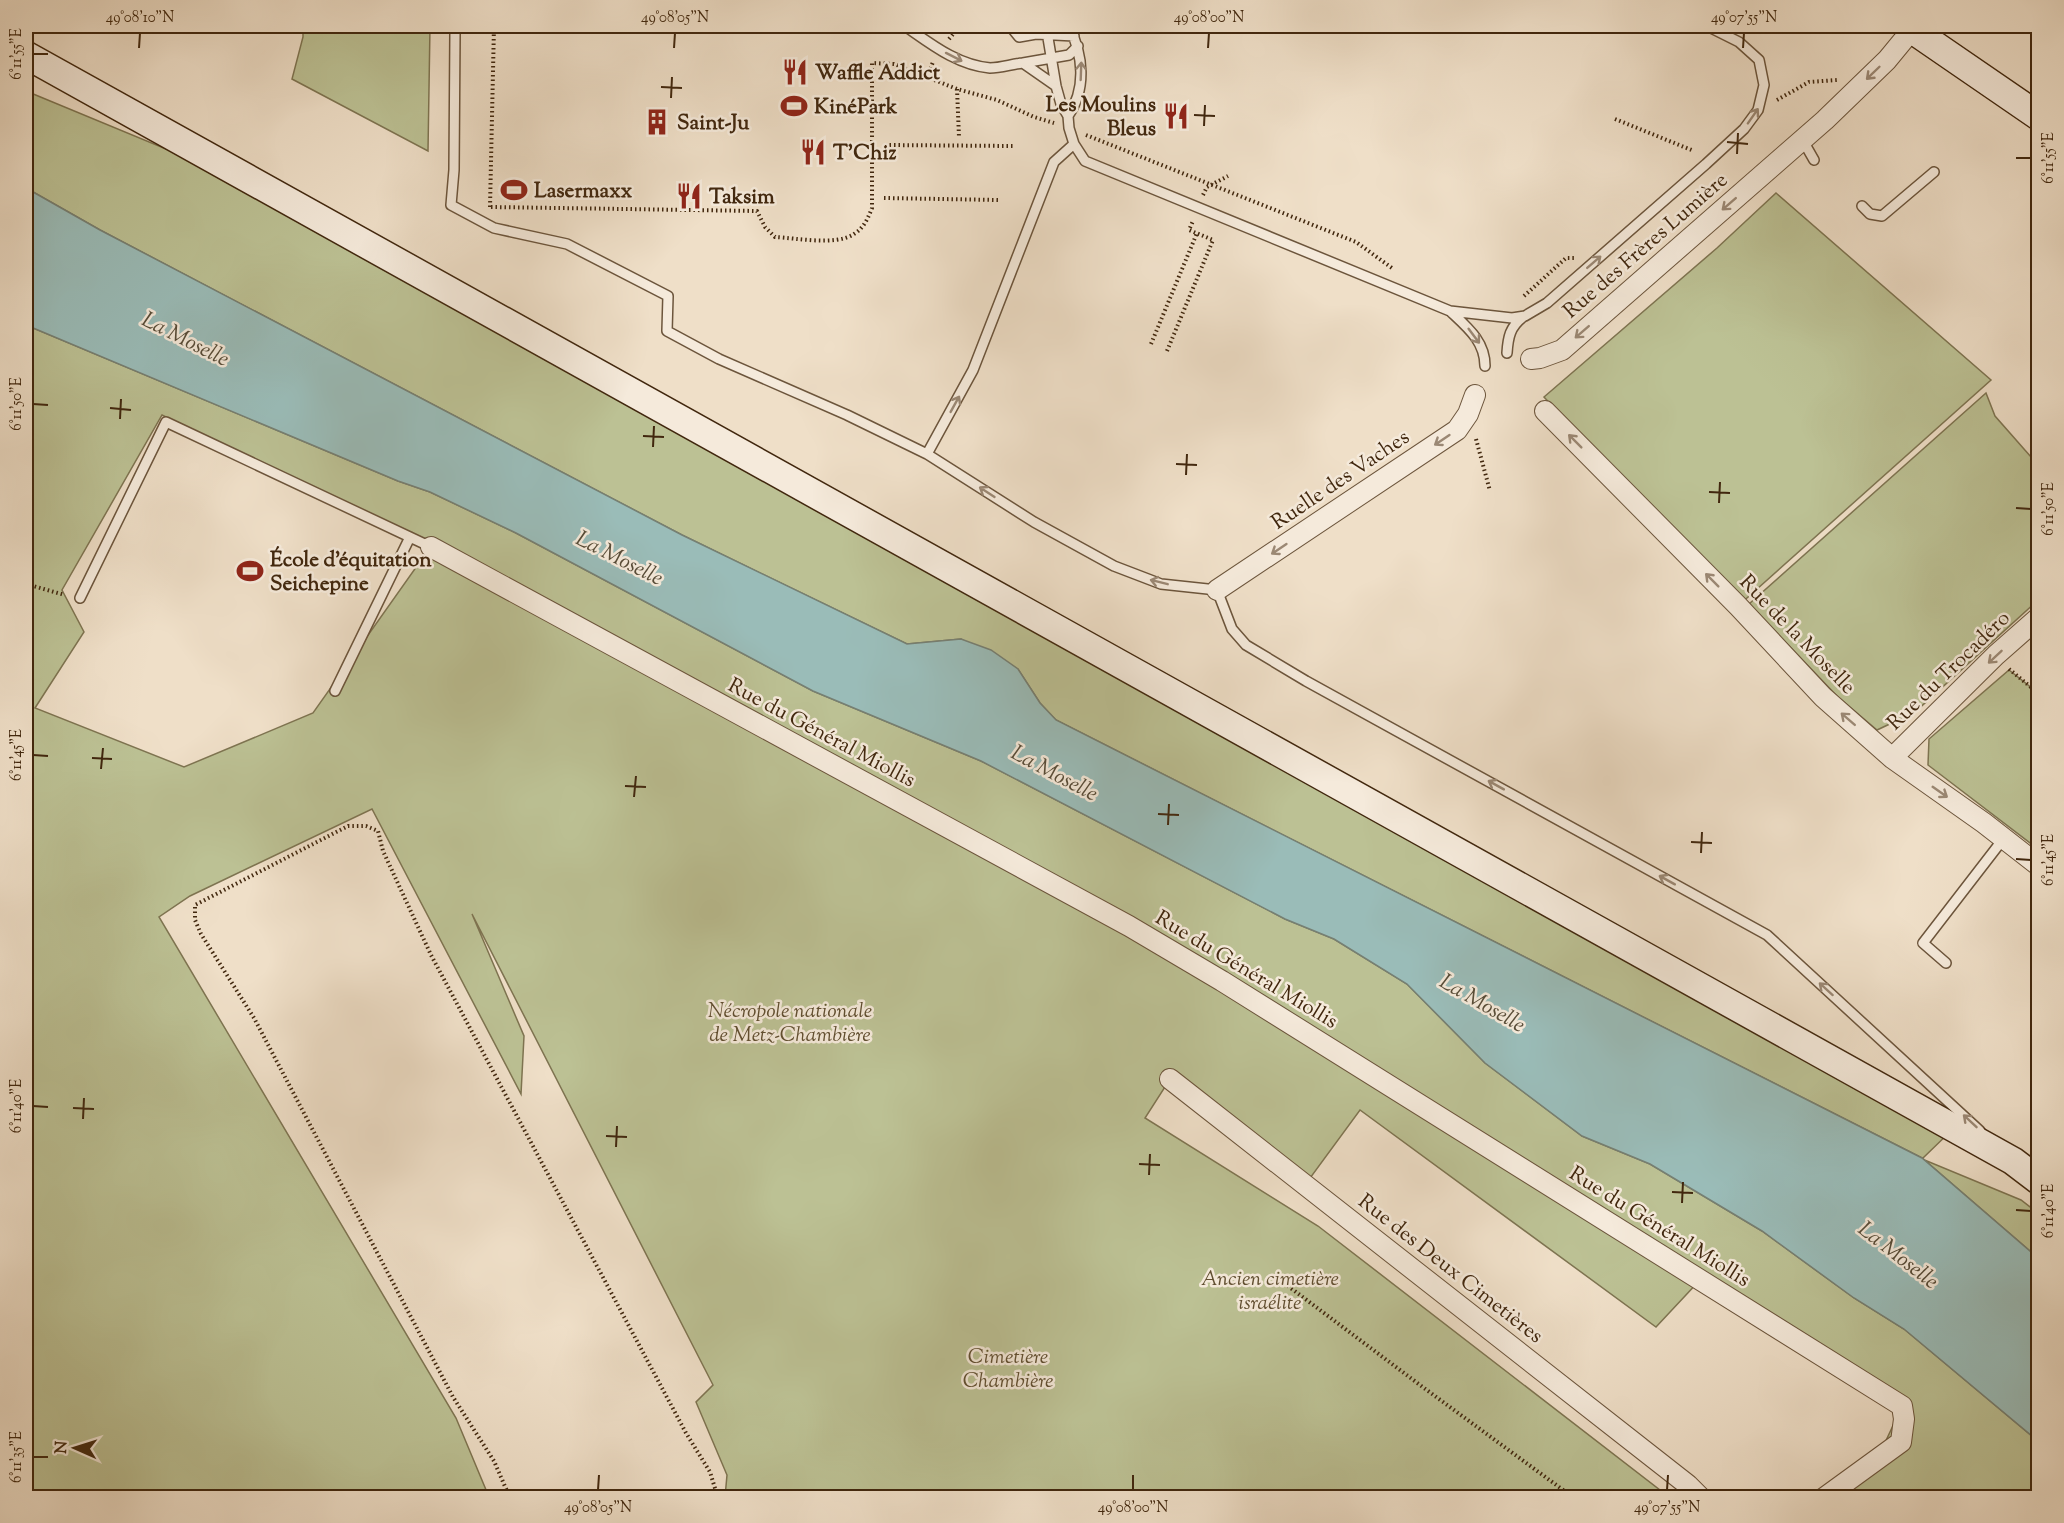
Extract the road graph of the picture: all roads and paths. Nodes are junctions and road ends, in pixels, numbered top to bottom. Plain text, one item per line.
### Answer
1 (494, 26) edge
2 (905, 26) edge
3 (1010, 26) edge
4 (1069, 26) edge
5 (1707, 26) edge
6 (1911, 27) edge
7 (1047, 30) edge
8 (455, 32) dead end
9 (1074, 36) junction
10 (1078, 46) junction
11 (26, 55) edge
12 (1052, 59) junction
13 (1023, 63) junction
14 (1861, 85) junction
15 (1056, 86) junction
16 (957, 88) junction
17 (1758, 110) junction
18 (1068, 116) junction
19 (2038, 116) edge
20 (1615, 119) dead end
21 (1069, 128) junction
22 (959, 136) dead end
23 (1802, 139) junction
24 (1074, 144) junction
25 (885, 145) dead end
26 (1014, 146) dead end
27 (1694, 151) dead end
28 (1814, 160) dead end
29 (1934, 172) dead end
30 (1228, 176) dead end
31 (1213, 184) junction
32 (884, 198) dead end
33 (998, 200) dead end
34 (451, 205) junction
35 (1862, 206) dead end
36 (490, 207) junction
37 (1198, 207) junction
38 (1197, 233) junction
39 (1566, 258) dead end
40 (1392, 268) dead end
41 (1522, 298) dead end
42 (1450, 311) junction
43 (1525, 316) junction
44 (1150, 344) dead end
45 (1167, 351) dead end
46 (1507, 353) dead end
47 (1531, 359) dead end
48 (1485, 366) dead end
49 (1475, 395) dead end
50 (1545, 411) dead end
51 (1468, 414) junction
52 (927, 454) junction
53 (1490, 491) dead end
54 (410, 537) junction
55 (431, 546) joint
56 (26, 584) edge
57 (1217, 590) junction
58 (80, 598) joint
59 (2038, 618) edge
60 (1996, 655) junction
61 (335, 691) dead end
62 (2038, 693) edge
63 (1892, 758) junction
64 (2004, 838) junction
65 (2038, 865) edge
66 (1946, 963) dead end
67 (1170, 1079) dead end
68 (2013, 1161) junction
69 (2038, 1180) edge
70 (1284, 1283) dead end
71 (510, 1497) edge
72 (718, 1497) edge
73 (1574, 1497) edge
74 (1701, 1497) edge
75 (1824, 1497) edge

1 - 36 path
2 -> 13 lane
3 - 7 lane
4 - 9 lane
5 - 17 lane
6 -> 14 street, Rue des Frères Lumière
6 - 19 main road
7 - 9 lane
7 - 12 lane
8 - 34 lane
9 - 10 lane
10 - 12 lane
18 -> 10 lane
11 - 68 main road
12 - 13 lane
12 - 15 lane
13 - 15 lane
14 - 17 path
14 - 23 street, Rue des Frères Lumière
15 - 18 lane
16 - 21 path
16 - 22 path
16 - 36 path
43 -> 17 lane
18 - 21 lane
20 - 27 path
21 - 24 lane
21 - 31 path
23 - 28 lane
23 -> 47 street, Rue des Frères Lumière
24 - 37 lane
52 -> 24 lane
25 - 26 path
29 - 35 lane
30 - 31 path
31 - 37 path
31 - 40 path
32 - 33 path
34 - 36 path
34 - 52 lane
37 - 38 path
37 - 42 lane
38 - 44 path
38 - 45 path
39 - 41 path
42 - 43 lane
42 -> 48 lane
43 - 46 lane
49 - 51 street, Ruelle des Vaches
63 -> 50 street, Rue de la Moselle
51 - 53 path
51 -> 57 street, Ruelle des Vaches
57 -> 52 lane
54 - 55 lane
54 - 58 lane
54 - 61 lane
55 - 75 street, Rue du Général Miollis
56 - 58 path
68 -> 57 lane
59 - 60 street, Rue du Trocadéro
60 - 62 path
60 -> 63 street, Rue du Trocadéro
63 -> 64 street, Rue de la Moselle
64 - 65 street, Rue de la Moselle
64 - 66 lane
67 - 74 street, Rue des Deux Cimetières
68 - 69 main road
70 - 73 path
71 - 72 path

